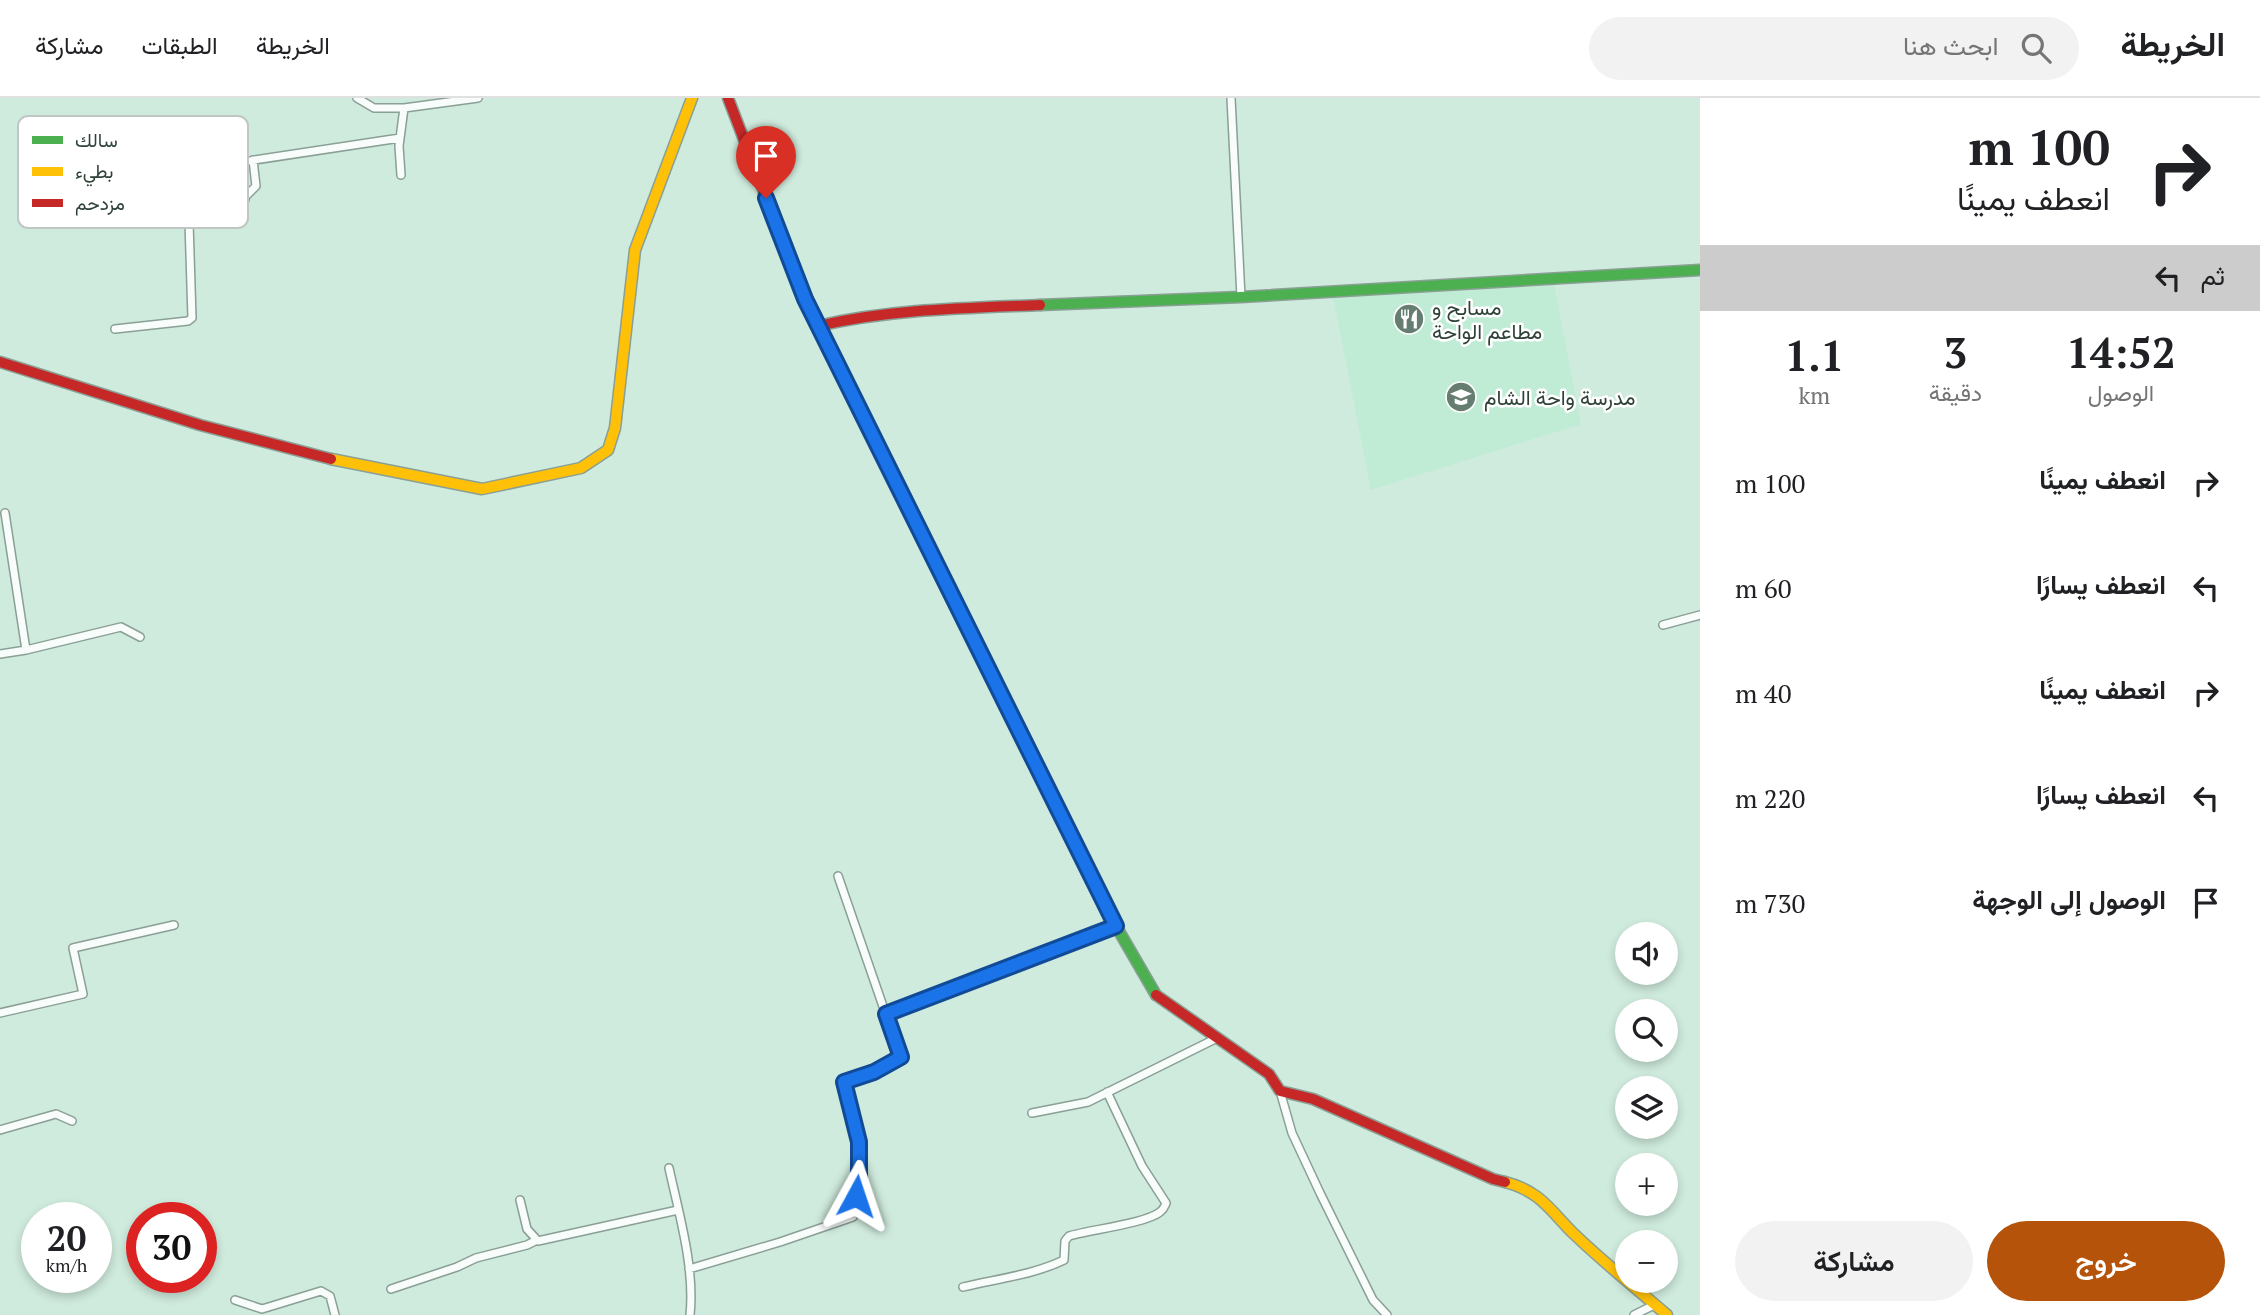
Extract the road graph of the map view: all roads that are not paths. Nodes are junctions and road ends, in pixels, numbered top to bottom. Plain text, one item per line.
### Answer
1 (357, 98) edge
2 (478, 98) edge
3 (692, 98) edge
4 (727, 98) edge
5 (1231, 98) edge
6 (404, 108) junction
7 (400, 138) junction
8 (253, 160) junction
9 (248, 161) edge
10 (401, 175) dead end
11 (248, 194) edge
12 (188, 228) edge
13 (1700, 270) edge
14 (1241, 298) junction
15 (818, 326) junction
16 (115, 329) dead end
17 (0, 362) edge
18 (5, 513) dead end
19 (1700, 615) edge
20 (1663, 625) dead end
21 (140, 636) dead end
22 (26, 650) junction
23 (0, 653) edge
24 (838, 876) dead end
25 (174, 925) dead end
26 (1116, 926) junction
27 (0, 1013) edge
28 (886, 1014) junction
29 (1217, 1038) junction
30 (1280, 1091) junction
31 (1107, 1092) junction
32 (1032, 1113) dead end
33 (72, 1121) dead end
34 (0, 1130) edge
35 (669, 1168) dead end
36 (520, 1200) dead end
37 (678, 1210) junction
38 (537, 1240) junction
39 (689, 1269) junction
40 (963, 1287) dead end
41 (391, 1289) dead end
42 (235, 1300) dead end
43 (1654, 1305) junction
44 (335, 1315) edge
45 (690, 1315) edge
46 (1387, 1315) edge
47 (1634, 1315) edge
48 (1667, 1315) edge

1 - 6 street
2 - 6 street
3 - 17 street
4 - 15 street
5 - 14 street
6 - 7 street
7 - 8 street
7 - 10 street
8 - 9 street
8 - 11 street
12 - 16 street
13 - 14 street
14 - 15 street
15 - 26 street
18 - 22 street
19 - 20 street
21 - 22 street
22 - 23 street
24 - 28 street
25 - 27 street
26 - 28 street
26 - 29 street
28 - 39 street
29 - 30 street
29 - 31 street
30 - 43 street
30 - 46 street
31 - 32 street
31 - 40 street
33 - 34 street
35 - 37 street
36 - 38 street
37 - 38 street
37 - 39 street
38 - 41 street
39 - 45 street
42 - 44 street
43 - 47 street
43 - 48 street

